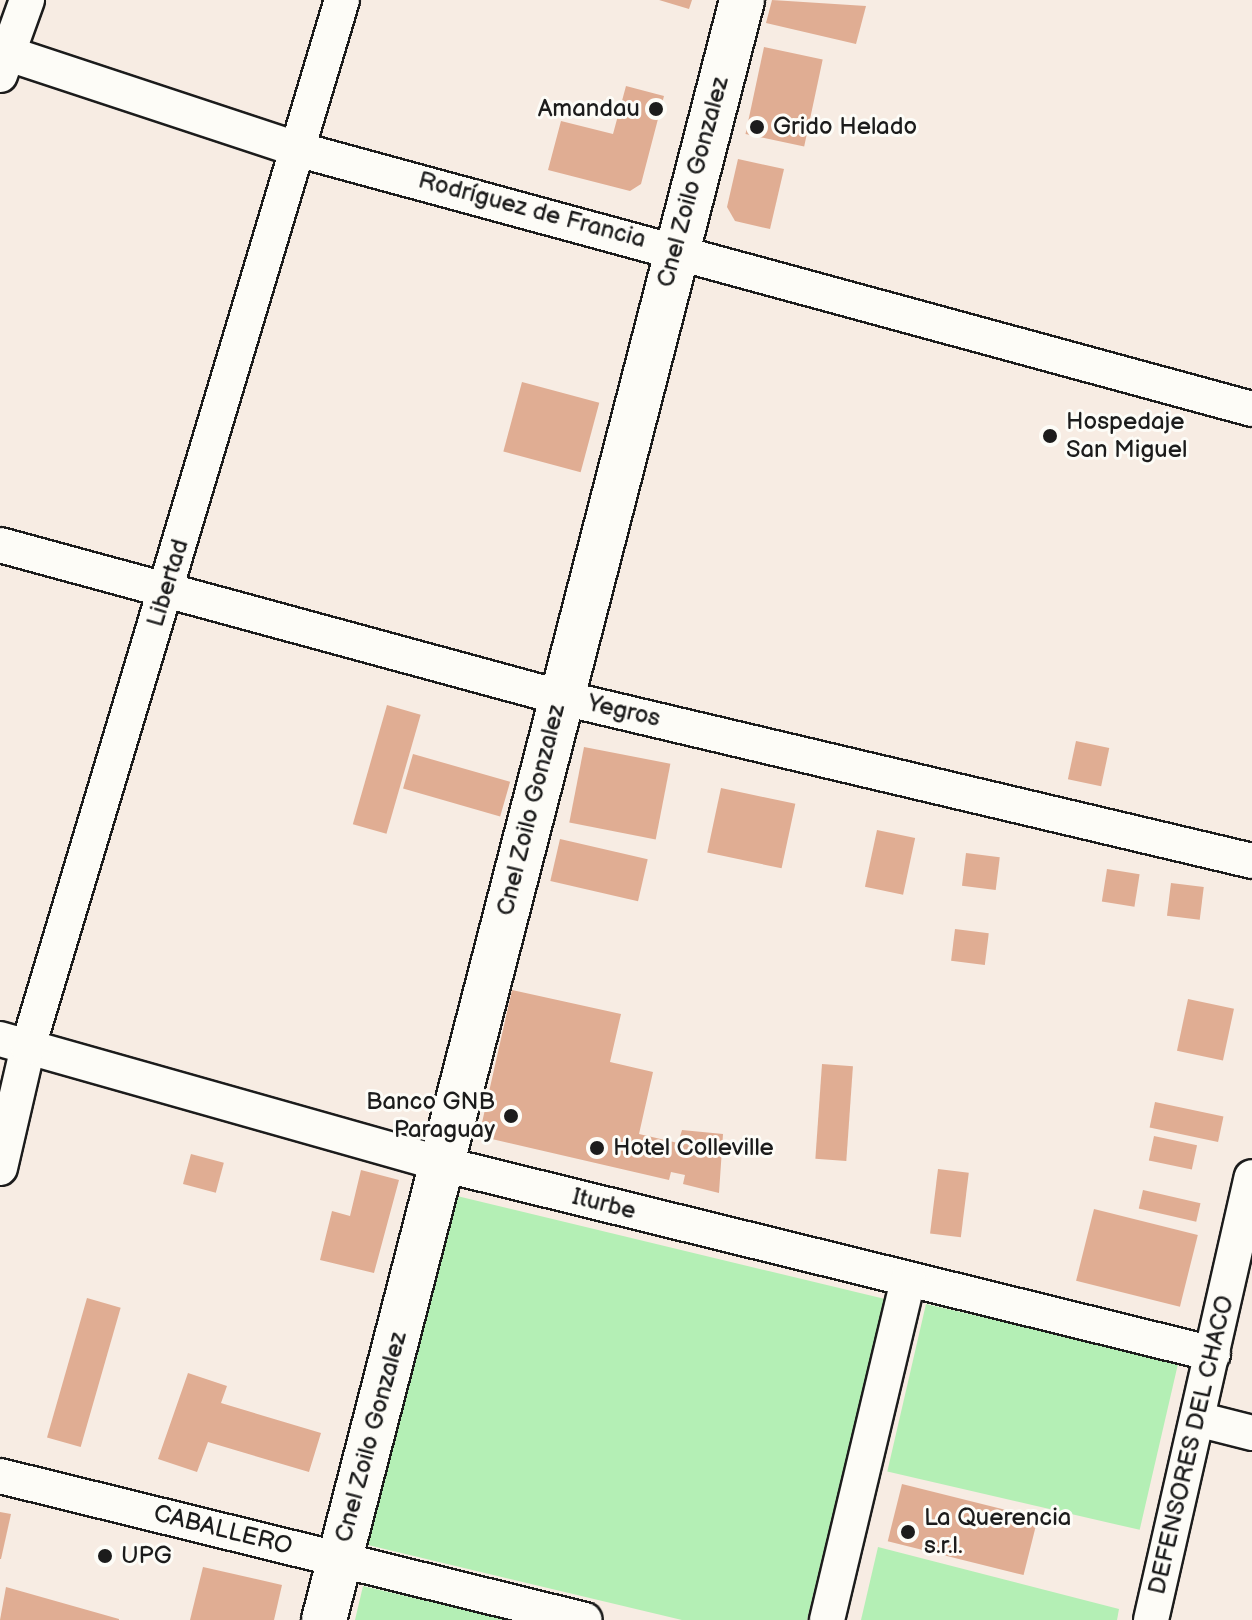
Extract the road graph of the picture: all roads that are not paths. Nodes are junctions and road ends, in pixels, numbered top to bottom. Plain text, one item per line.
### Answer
1 (27, 0) edge
2 (342, 0) edge
3 (742, 0) edge
4 (3, 61) edge
5 (300, 150) junction
6 (674, 248) junction
7 (1252, 409) edge
8 (0, 545) edge
9 (166, 589) junction
10 (559, 697) junction
11 (1252, 861) edge
12 (14, 1043) edge
13 (442, 1164) junction
14 (0, 1168) edge
15 (1252, 1177) edge
16 (908, 1279) junction
17 (1213, 1354) junction
18 (1201, 1420) junction
19 (1252, 1433) edge
20 (0, 1476) edge
21 (339, 1559) junction
22 (324, 1620) edge
23 (585, 1620) edge
24 (827, 1620) edge
25 (1151, 1620) edge

1 - 4 street
2 - 5 street, Libertad
3 - 6 main road, Cnel Zoilo Gonzalez
4 - 5 street, Rodríguez de Francia
5 - 6 street, Rodríguez de Francia
5 - 9 street, Libertad
6 - 7 street, Rodríguez de Francia
6 - 10 main road, Cnel Zoilo Gonzalez
8 - 9 street, Yegros
9 - 10 street, Yegros
9 - 12 street, Libertad
10 - 11 street, Yegros
10 - 13 main road, Cnel Zoilo Gonzalez
12 - 13 street, Iturbe
12 - 14 street, Libertad
13 - 16 street, Iturbe
13 - 21 main road, Cnel Zoilo Gonzalez
15 - 17 street, DEFENSORES DEL CHACO
16 - 17 street, Iturbe
16 - 24 street
17 - 18 street, DEFENSORES DEL CHACO
18 - 19 street
18 - 25 street, DEFENSORES DEL CHACO
20 - 21 street, CABALLERO
21 - 22 main road, Cnel Zoilo Gonzalez
21 - 23 street, CABALLERO

